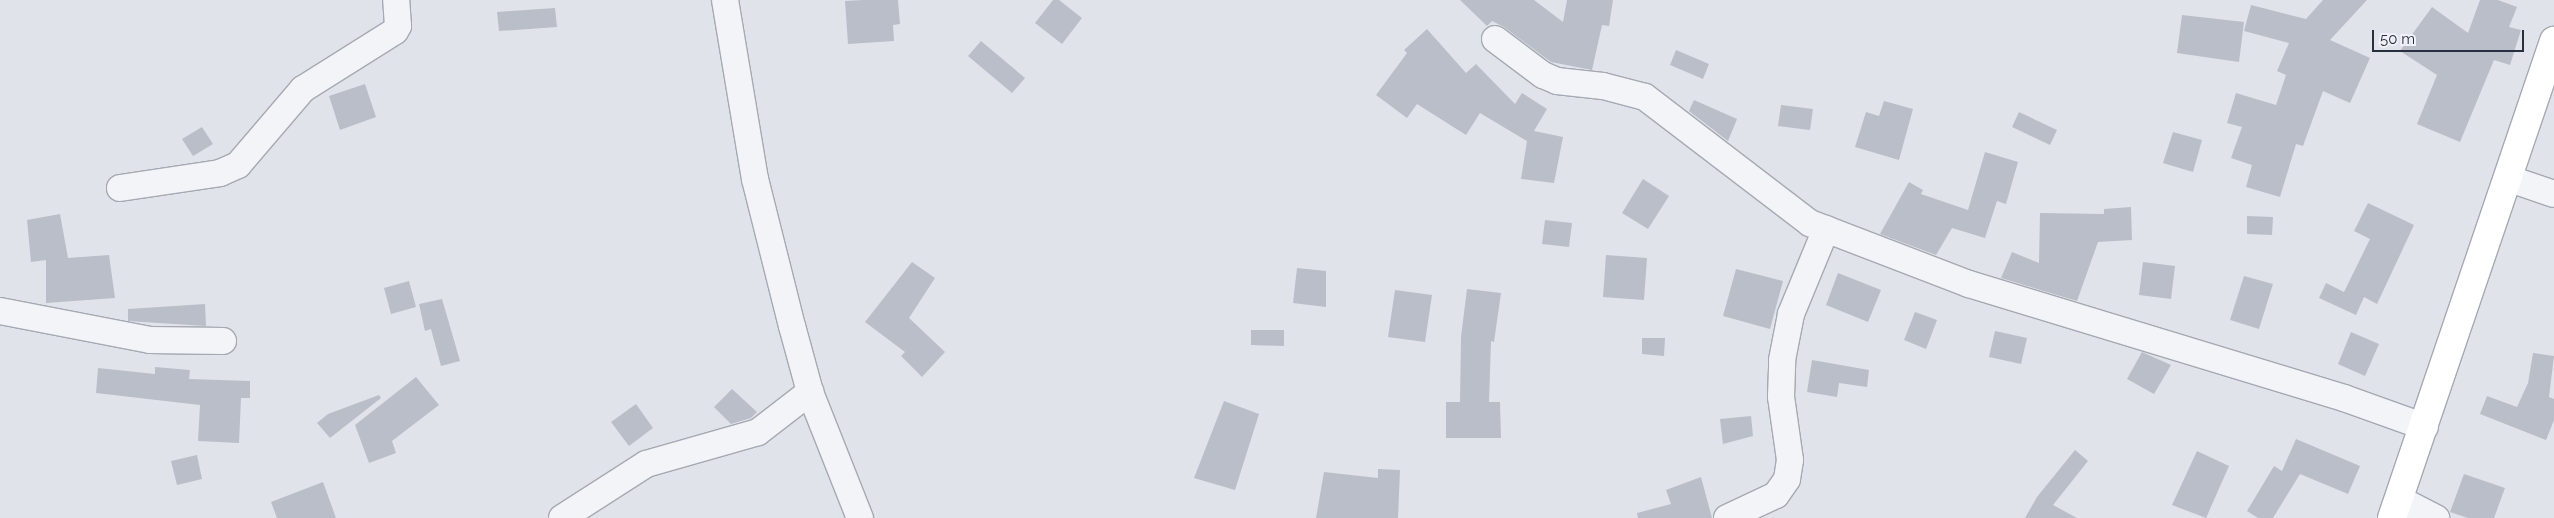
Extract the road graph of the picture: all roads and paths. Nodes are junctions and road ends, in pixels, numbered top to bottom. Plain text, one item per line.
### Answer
1 (396, 0) edge
2 (725, 0) edge
3 (1496, 39) dead end
4 (2554, 41) edge
5 (2510, 179) junction
6 (120, 188) dead end
7 (2554, 194) edge
8 (1826, 229) junction
9 (0, 312) edge
10 (223, 341) dead end
11 (810, 392) junction
12 (2425, 427) junction
13 (2396, 508) edge
14 (562, 518) edge
15 (860, 518) edge
16 (1727, 518) edge
17 (2436, 518) edge

1 - 6 street
2 - 11 street
3 - 8 street
4 - 5 main road
5 - 7 street
5 - 12 main road
8 - 12 street
8 - 16 street
9 - 10 street
11 - 14 street
11 - 15 street
12 - 13 main road
13 - 17 street

